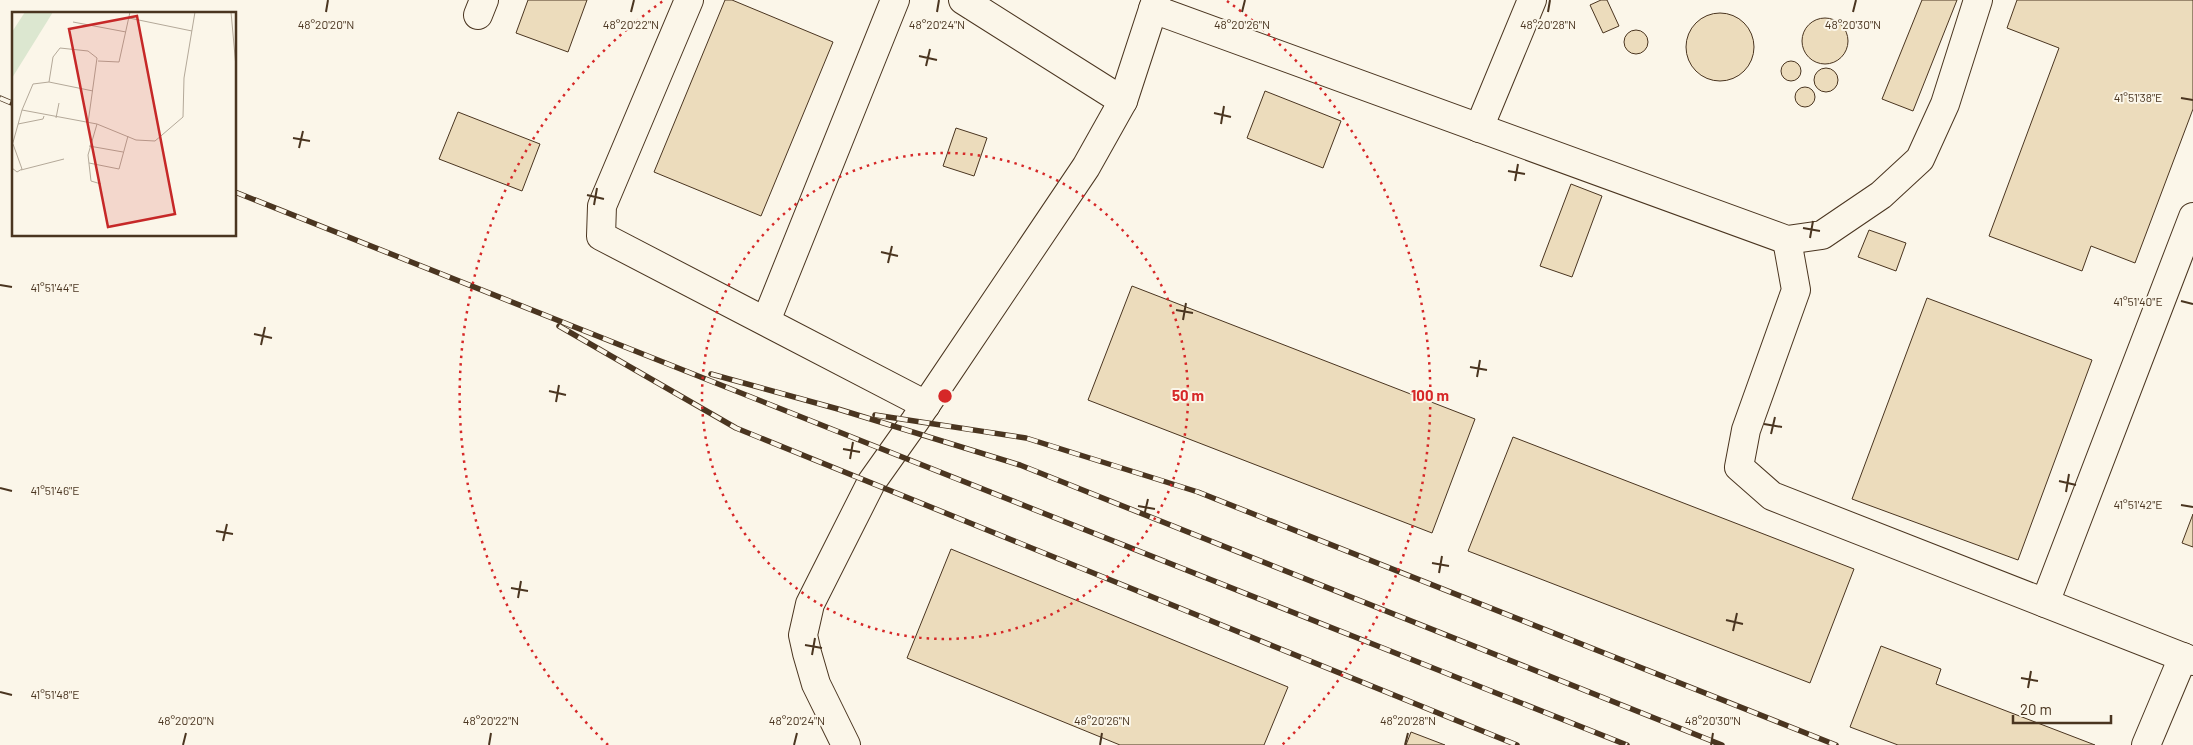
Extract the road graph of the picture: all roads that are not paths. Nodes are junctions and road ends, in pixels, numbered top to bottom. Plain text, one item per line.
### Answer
1 (689, 0) edge
2 (895, 0) edge
3 (963, 0) edge
4 (1532, 0) edge
5 (1978, 0) edge
6 (1155, 5) edge
7 (1123, 101) junction
8 (1479, 128) junction
9 (2193, 217) edge
10 (1787, 240) junction
11 (766, 321) junction
12 (926, 405) junction
13 (2045, 603) junction
14 (2188, 659) edge
15 (846, 745) edge
16 (2146, 745) edge

1 - 11 lane
2 - 11 lane
3 - 7 lane
4 - 8 lane
5 - 10 lane
6 - 7 lane
6 - 8 lane
7 - 12 lane
8 - 10 lane
9 - 13 lane
10 - 13 lane
11 - 12 lane
12 - 15 lane
13 - 14 lane
14 - 16 lane

